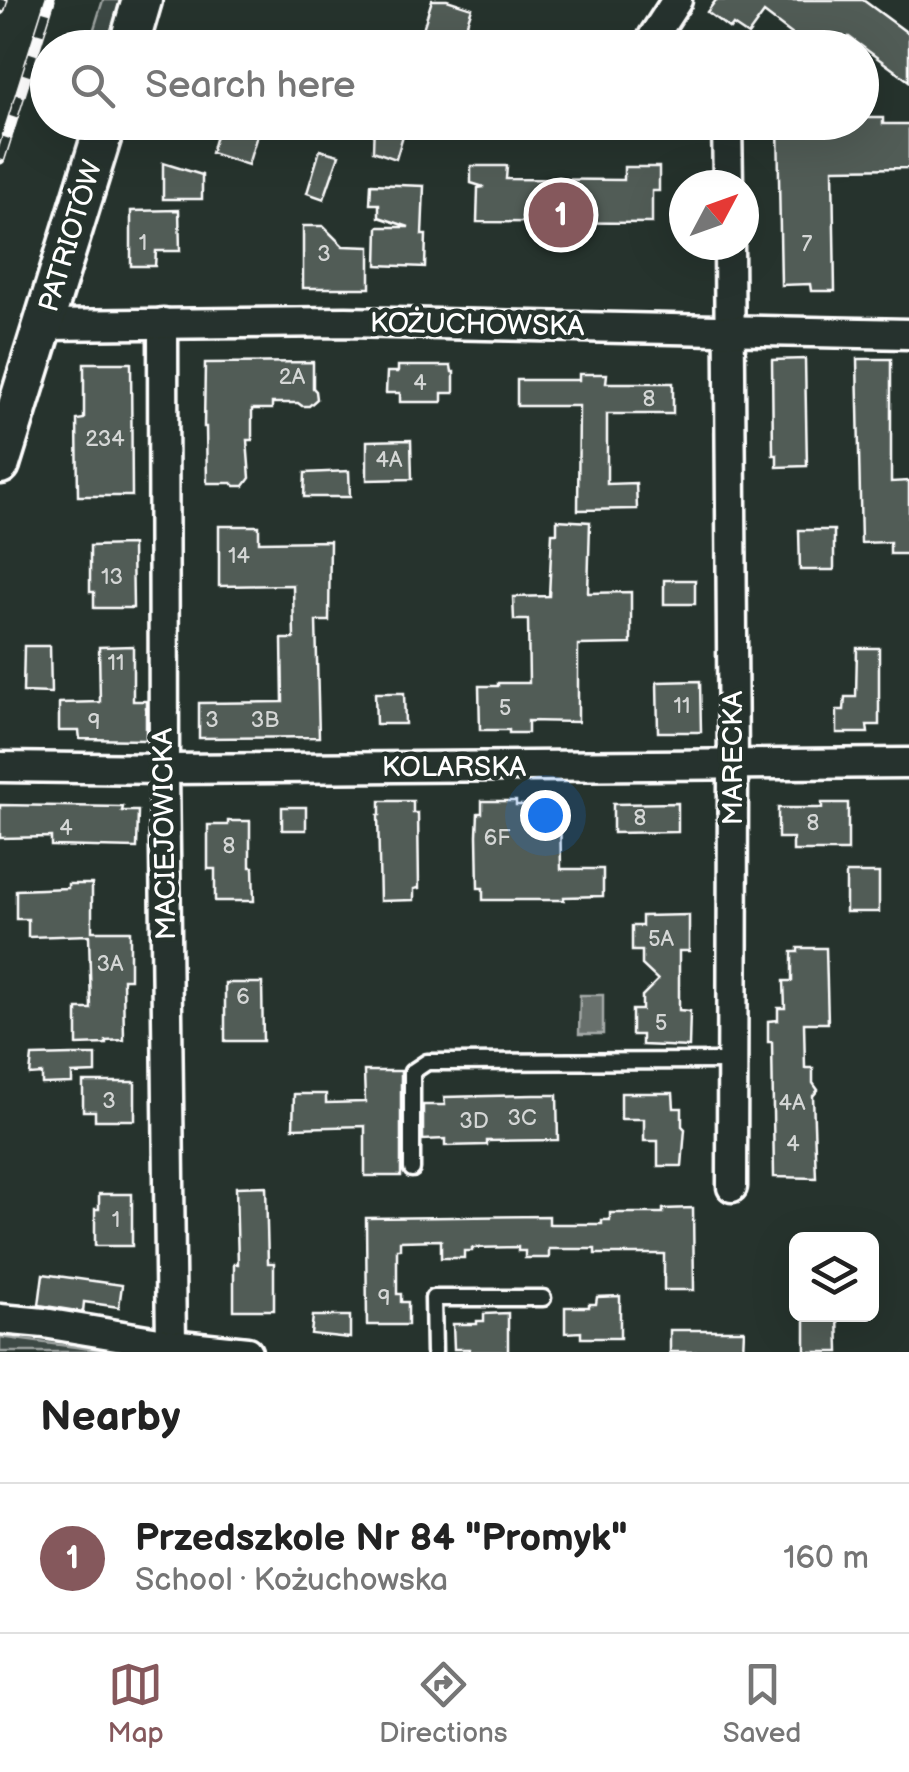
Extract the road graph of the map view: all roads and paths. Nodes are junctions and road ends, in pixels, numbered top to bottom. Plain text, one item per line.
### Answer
1 (142, 0) edge
2 (677, 0) edge
3 (133, 30) edge
4 (657, 30) edge
5 (100, 140) edge
6 (728, 140) edge
7 (728, 170) edge
8 (728, 260) edge
9 (163, 323) junction
10 (44, 325) junction
11 (730, 328) junction
12 (909, 334) edge
13 (0, 464) edge
14 (909, 763) edge
15 (733, 765) junction
16 (0, 766) edge
17 (164, 769) junction
18 (733, 1062) junction
19 (412, 1170) dead end
20 (732, 1187) dead end
21 (543, 1298) dead end
22 (0, 1319) edge
23 (172, 1344) junction
24 (248, 1352) edge
25 (434, 1352) edge

1 - 3 main road
2 - 4 street
5 - 10 main road, PATRIOTÓW
6 - 7 street
8 - 11 street, MARECKA
9 - 10 street, KOŻUCHOWSKA
9 - 11 street, KOŻUCHOWSKA
9 - 17 street, MACIEJOWICKA
10 - 13 main road, PATRIOTÓW
11 - 12 street, KOŻUCHOWSKA
11 - 15 street, MARECKA
14 - 15 street, KOLARSKA
15 - 17 street, KOLARSKA
15 - 18 street, MARECKA
16 - 17 street, KOLARSKA
17 - 23 street, MACIEJOWICKA
18 - 19 lane
18 - 20 street, MARECKA
21 - 25 lane
22 - 23 street
23 - 24 street

